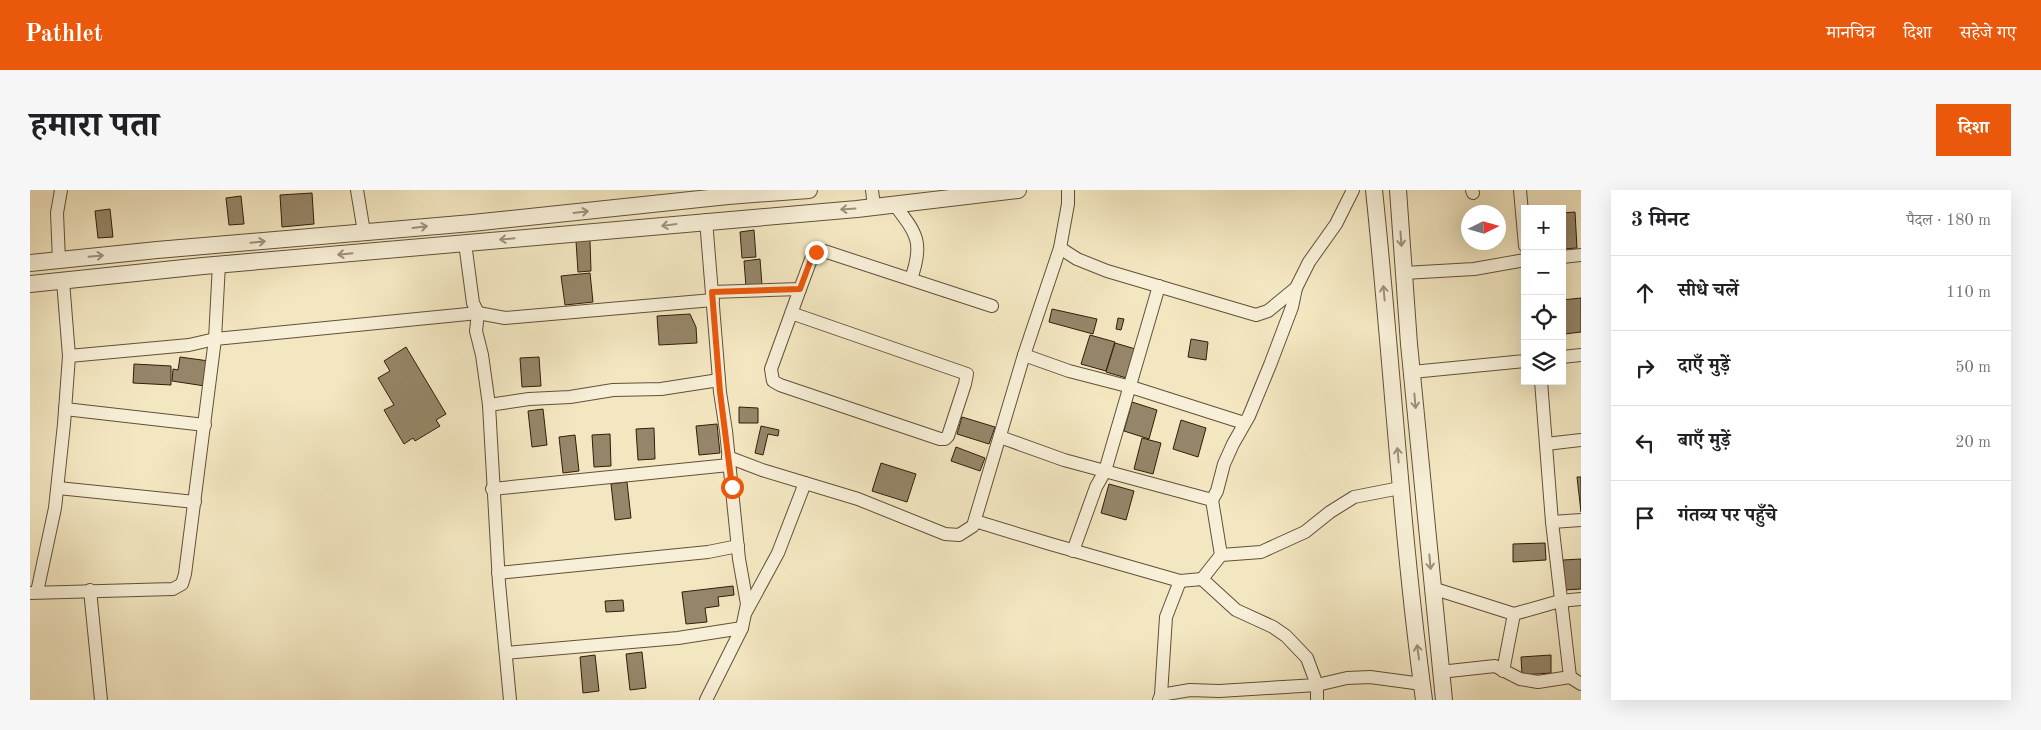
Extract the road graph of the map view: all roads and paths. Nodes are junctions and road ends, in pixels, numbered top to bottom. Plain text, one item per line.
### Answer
1 (61, 190) edge
2 (357, 190) edge
3 (809, 190) edge
4 (872, 190) edge
5 (1018, 190) edge
6 (1068, 190) edge
7 (1353, 190) edge
8 (1374, 190) edge
9 (1398, 190) edge
10 (1520, 190) edge
11 (894, 204) junction
12 (1521, 205) edge
13 (874, 206) junction
14 (706, 220) junction
15 (364, 232) junction
16 (464, 243) junction
17 (1060, 248) junction
18 (1581, 255) edge
19 (1566, 257) edge
20 (59, 260) junction
21 (1521, 261) edge
22 (30, 263) edge
23 (219, 264) junction
24 (1404, 273) junction
25 (911, 279) junction
26 (63, 281) junction
27 (30, 284) edge
28 (1159, 286) junction
29 (1296, 288) junction
30 (800, 289) junction
31 (712, 296) junction
32 (992, 306) dead end
33 (478, 313) junction
34 (791, 313) junction
35 (215, 339) junction
36 (1581, 354) edge
37 (1024, 355) junction
38 (69, 356) junction
39 (1566, 356) edge
40 (1521, 361) edge
41 (1412, 372) junction
42 (719, 380) junction
43 (1541, 385) edge
44 (1131, 387) junction
45 (489, 405) junction
46 (65, 409) junction
47 (1244, 423) junction
48 (204, 425) junction
49 (1000, 437) junction
50 (1581, 440) edge
51 (1546, 444) junction
52 (729, 461) junction
53 (1105, 471) junction
54 (805, 483) junction
55 (58, 488) junction
56 (1400, 488) junction
57 (492, 490) junction
58 (1212, 500) junction
59 (195, 502) junction
60 (1581, 520) edge
61 (975, 521) junction
62 (1552, 522) junction
63 (738, 546) junction
64 (1073, 550) junction
65 (1220, 555) junction
66 (498, 573) junction
67 (1202, 579) junction
68 (1180, 581) junction
69 (1432, 588) junction
70 (90, 590) junction
71 (33, 592) edge
72 (1581, 599) edge
73 (1560, 601) junction
74 (745, 613) junction
75 (1514, 614) junction
76 (742, 628) junction
77 (506, 653) junction
78 (1503, 671) junction
79 (1440, 672) junction
80 (1570, 677) junction
81 (1422, 684) junction
82 (1581, 684) edge
83 (1317, 685) junction
84 (1160, 697) edge
85 (101, 700) edge
86 (510, 700) edge
87 (706, 700) edge
88 (1317, 700) edge
89 (1424, 700) edge
90 (1444, 700) edge

1 - 20 street
2 - 15 street
15 -> 3 street
4 - 13 street
5 - 11 street
6 - 17 street
7 - 29 street
56 -> 8 street
9 -> 24 street
10 - 12 street
11 - 13 street
11 - 25 street
13 -> 14 street
14 -> 16 street
14 - 31 street
20 -> 15 street
16 -> 23 street
16 - 33 street
17 - 28 street
17 - 37 street
18 - 19 street
20 - 22 street
21 - 24 street
23 - 26 street
23 - 35 street
24 - 41 street
25 - 30 street
25 - 32 street
26 - 27 street
26 - 38 street
28 - 29 street
28 - 44 street
29 - 47 street
30 - 31 street
30 - 34 street
31 - 33 street
31 - 42 street
33 - 35 street
33 - 45 street
34 - 34 street
35 - 38 street
35 - 48 street
36 - 39 street
37 - 44 street
37 - 49 street
38 - 46 street
40 - 41 street
41 -> 69 street
42 - 45 street
42 - 52 street
43 - 51 street
44 - 47 street
44 - 53 street
45 - 57 street
46 - 48 street
46 - 55 street
47 - 58 street
48 - 59 street
49 - 53 street
49 - 61 street
50 - 51 street
51 - 62 street
52 - 54 street
52 - 57 street
52 - 63 street
53 - 58 street
53 - 64 street
54 - 61 street
54 - 74 street
55 - 59 street
55 - 71 street
56 - 65 street
81 -> 56 street
57 - 66 street
58 - 65 street
59 - 70 street
60 - 62 street
61 - 64 street
62 - 73 street
63 - 66 street
63 - 74 street
64 - 68 street
65 - 67 street
66 - 77 street
67 - 68 street
67 - 83 street
68 - 84 street
69 - 75 street
69 - 79 street
70 - 71 street
70 - 85 street
72 - 73 street
73 - 75 street
73 - 80 street
74 - 76 street
75 - 78 street
76 - 77 street
76 - 87 street
77 - 86 street
78 - 79 street
78 - 80 street
79 - 90 street
80 - 82 street
81 - 83 street
81 - 89 street
83 - 84 street
83 - 88 street

